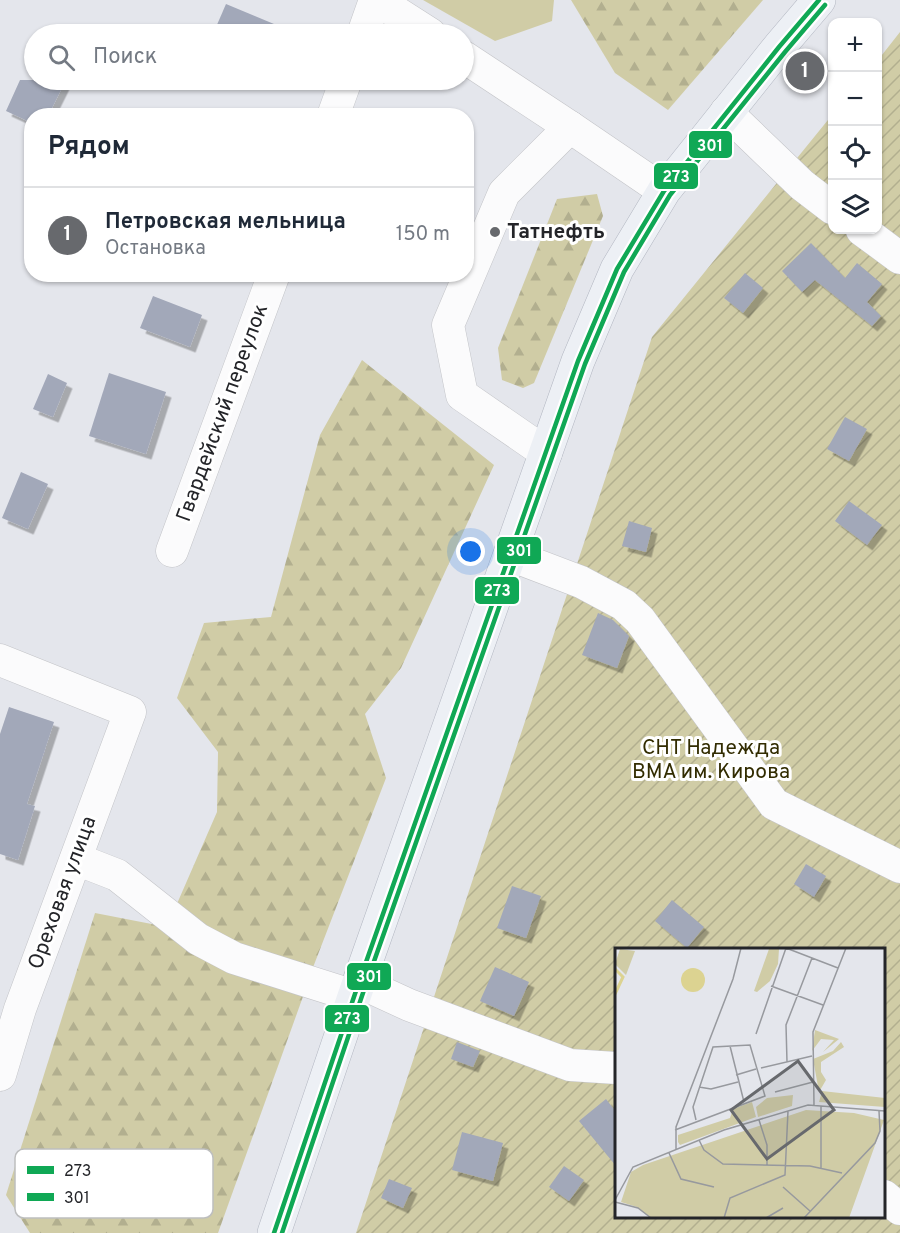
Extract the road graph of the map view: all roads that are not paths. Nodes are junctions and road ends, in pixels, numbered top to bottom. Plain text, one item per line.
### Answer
1 (376, 0) edge
2 (819, 0) edge
3 (367, 24) edge
4 (414, 24) edge
5 (474, 64) edge
6 (342, 90) edge
7 (336, 108) edge
8 (726, 112) junction
9 (570, 127) junction
10 (664, 191) junction
11 (828, 205) edge
12 (867, 234) edge
13 (900, 258) edge
14 (474, 264) edge
15 (271, 282) edge
16 (466, 282) edge
17 (546, 453) junction
18 (172, 551) dead end
19 (510, 555) junction
20 (0, 660) edge
21 (76, 859) junction
22 (900, 867) edge
23 (356, 989) junction
24 (10, 1006) edge
25 (615, 1068) edge
26 (0, 1075) edge
27 (885, 1197) edge
28 (900, 1209) edge
29 (274, 1233) edge

1 - 3 street
1 - 4 street
2 - 8 main road
5 - 9 street
6 - 7 street
8 - 10 main road
8 - 11 street
9 - 10 street
9 - 14 street
10 - 17 main road
12 - 13 street
15 - 18 street, Гвардейский переулок
16 - 17 street
17 - 19 main road
19 - 22 street
19 - 23 main road
20 - 21 street, Ореховая улица
21 - 23 street
21 - 24 street, Ореховая улица
23 - 25 street
23 - 29 main road
24 - 26 street, Ореховая улица
27 - 28 street

